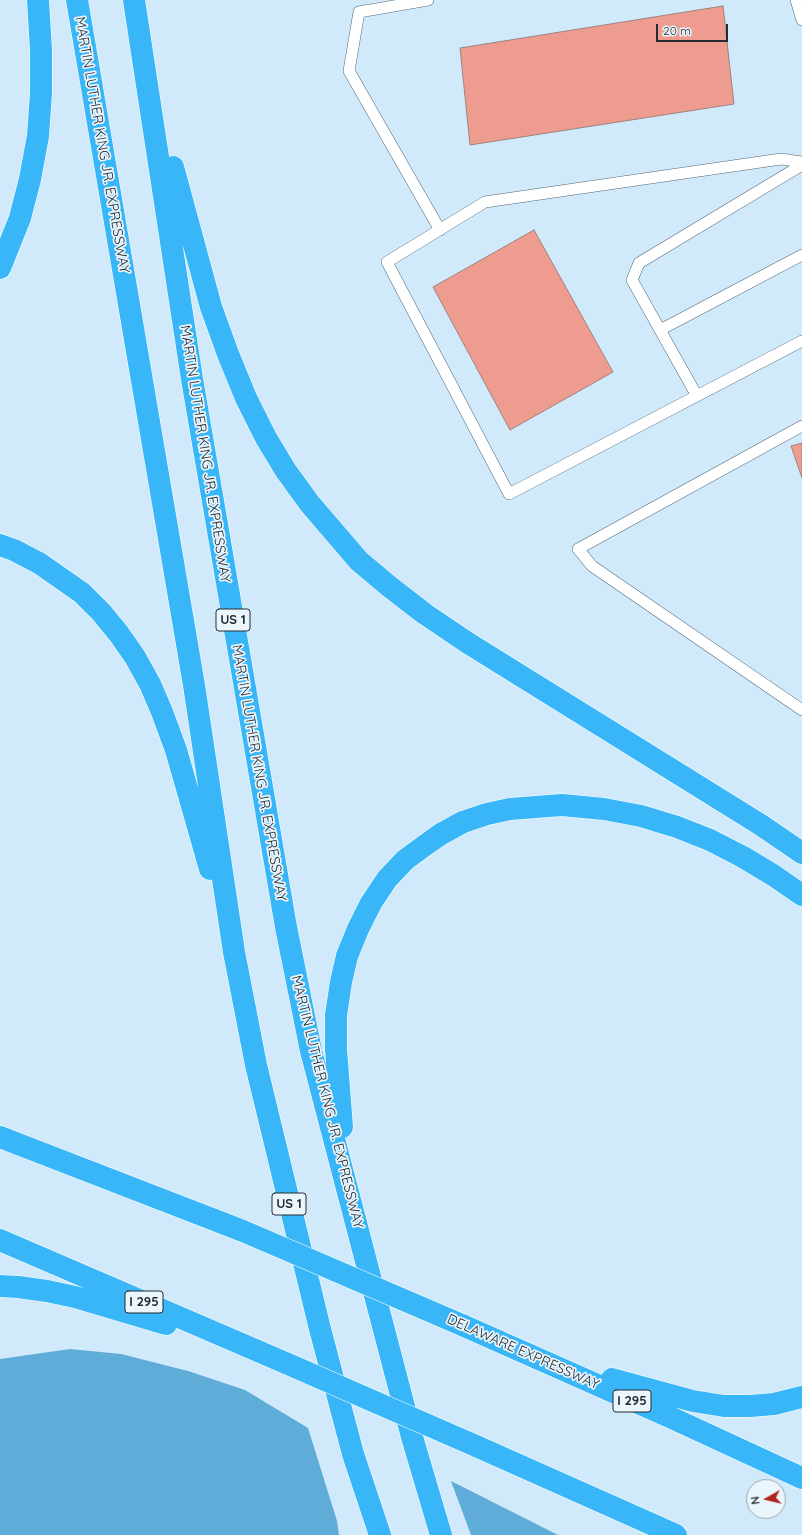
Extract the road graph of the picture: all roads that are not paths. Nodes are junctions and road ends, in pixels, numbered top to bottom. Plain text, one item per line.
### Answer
1 (38, 0) edge
2 (77, 0) edge
3 (134, 0) edge
4 (428, 0) edge
5 (796, 0) edge
6 (802, 20) edge
7 (143, 55) junction
8 (802, 164) edge
9 (440, 230) junction
10 (802, 255) edge
11 (0, 268) edge
12 (660, 330) junction
13 (802, 341) edge
14 (697, 396) junction
15 (802, 426) edge
16 (0, 545) edge
17 (802, 710) edge
18 (802, 853) edge
19 (802, 895) edge
20 (234, 952) junction
21 (0, 1137) edge
22 (346, 1180) junction
23 (0, 1240) edge
24 (0, 1286) edge
25 (264, 1354) junction
26 (527, 1354) junction
27 (802, 1397) edge
28 (353, 1454) junction
29 (802, 1478) edge
30 (369, 1535) edge
31 (380, 1535) edge
32 (441, 1535) edge
33 (676, 1535) edge

1 - 11 highway
2 - 20 highway, MARTIN LUTHER KING JR. EXPRESSWAY / US 1
3 - 7 highway, MARTIN LUTHER KING JR. EXPRESSWAY / US 1
4 - 9 lane
5 - 6 lane
7 - 18 highway
7 - 22 highway, MARTIN LUTHER KING JR. EXPRESSWAY / US 1
8 - 9 lane
8 - 12 lane
9 - 14 lane
10 - 12 lane
12 - 14 lane
13 - 14 lane
15 - 17 lane
16 - 20 highway
19 - 22 highway
20 - 28 highway, MARTIN LUTHER KING JR. EXPRESSWAY / US 1
21 - 26 highway, DELAWARE EXPRESSWAY / I 295, bridge
22 - 32 highway, MARTIN LUTHER KING JR. EXPRESSWAY / US 1
23 - 25 highway, I 295
24 - 25 highway
25 - 33 highway, I 295, bridge
26 - 27 highway
26 - 29 highway, DELAWARE EXPRESSWAY / I 295
28 - 30 highway
28 - 31 highway, MARTIN LUTHER KING JR. EXPRESSWAY / US 1

